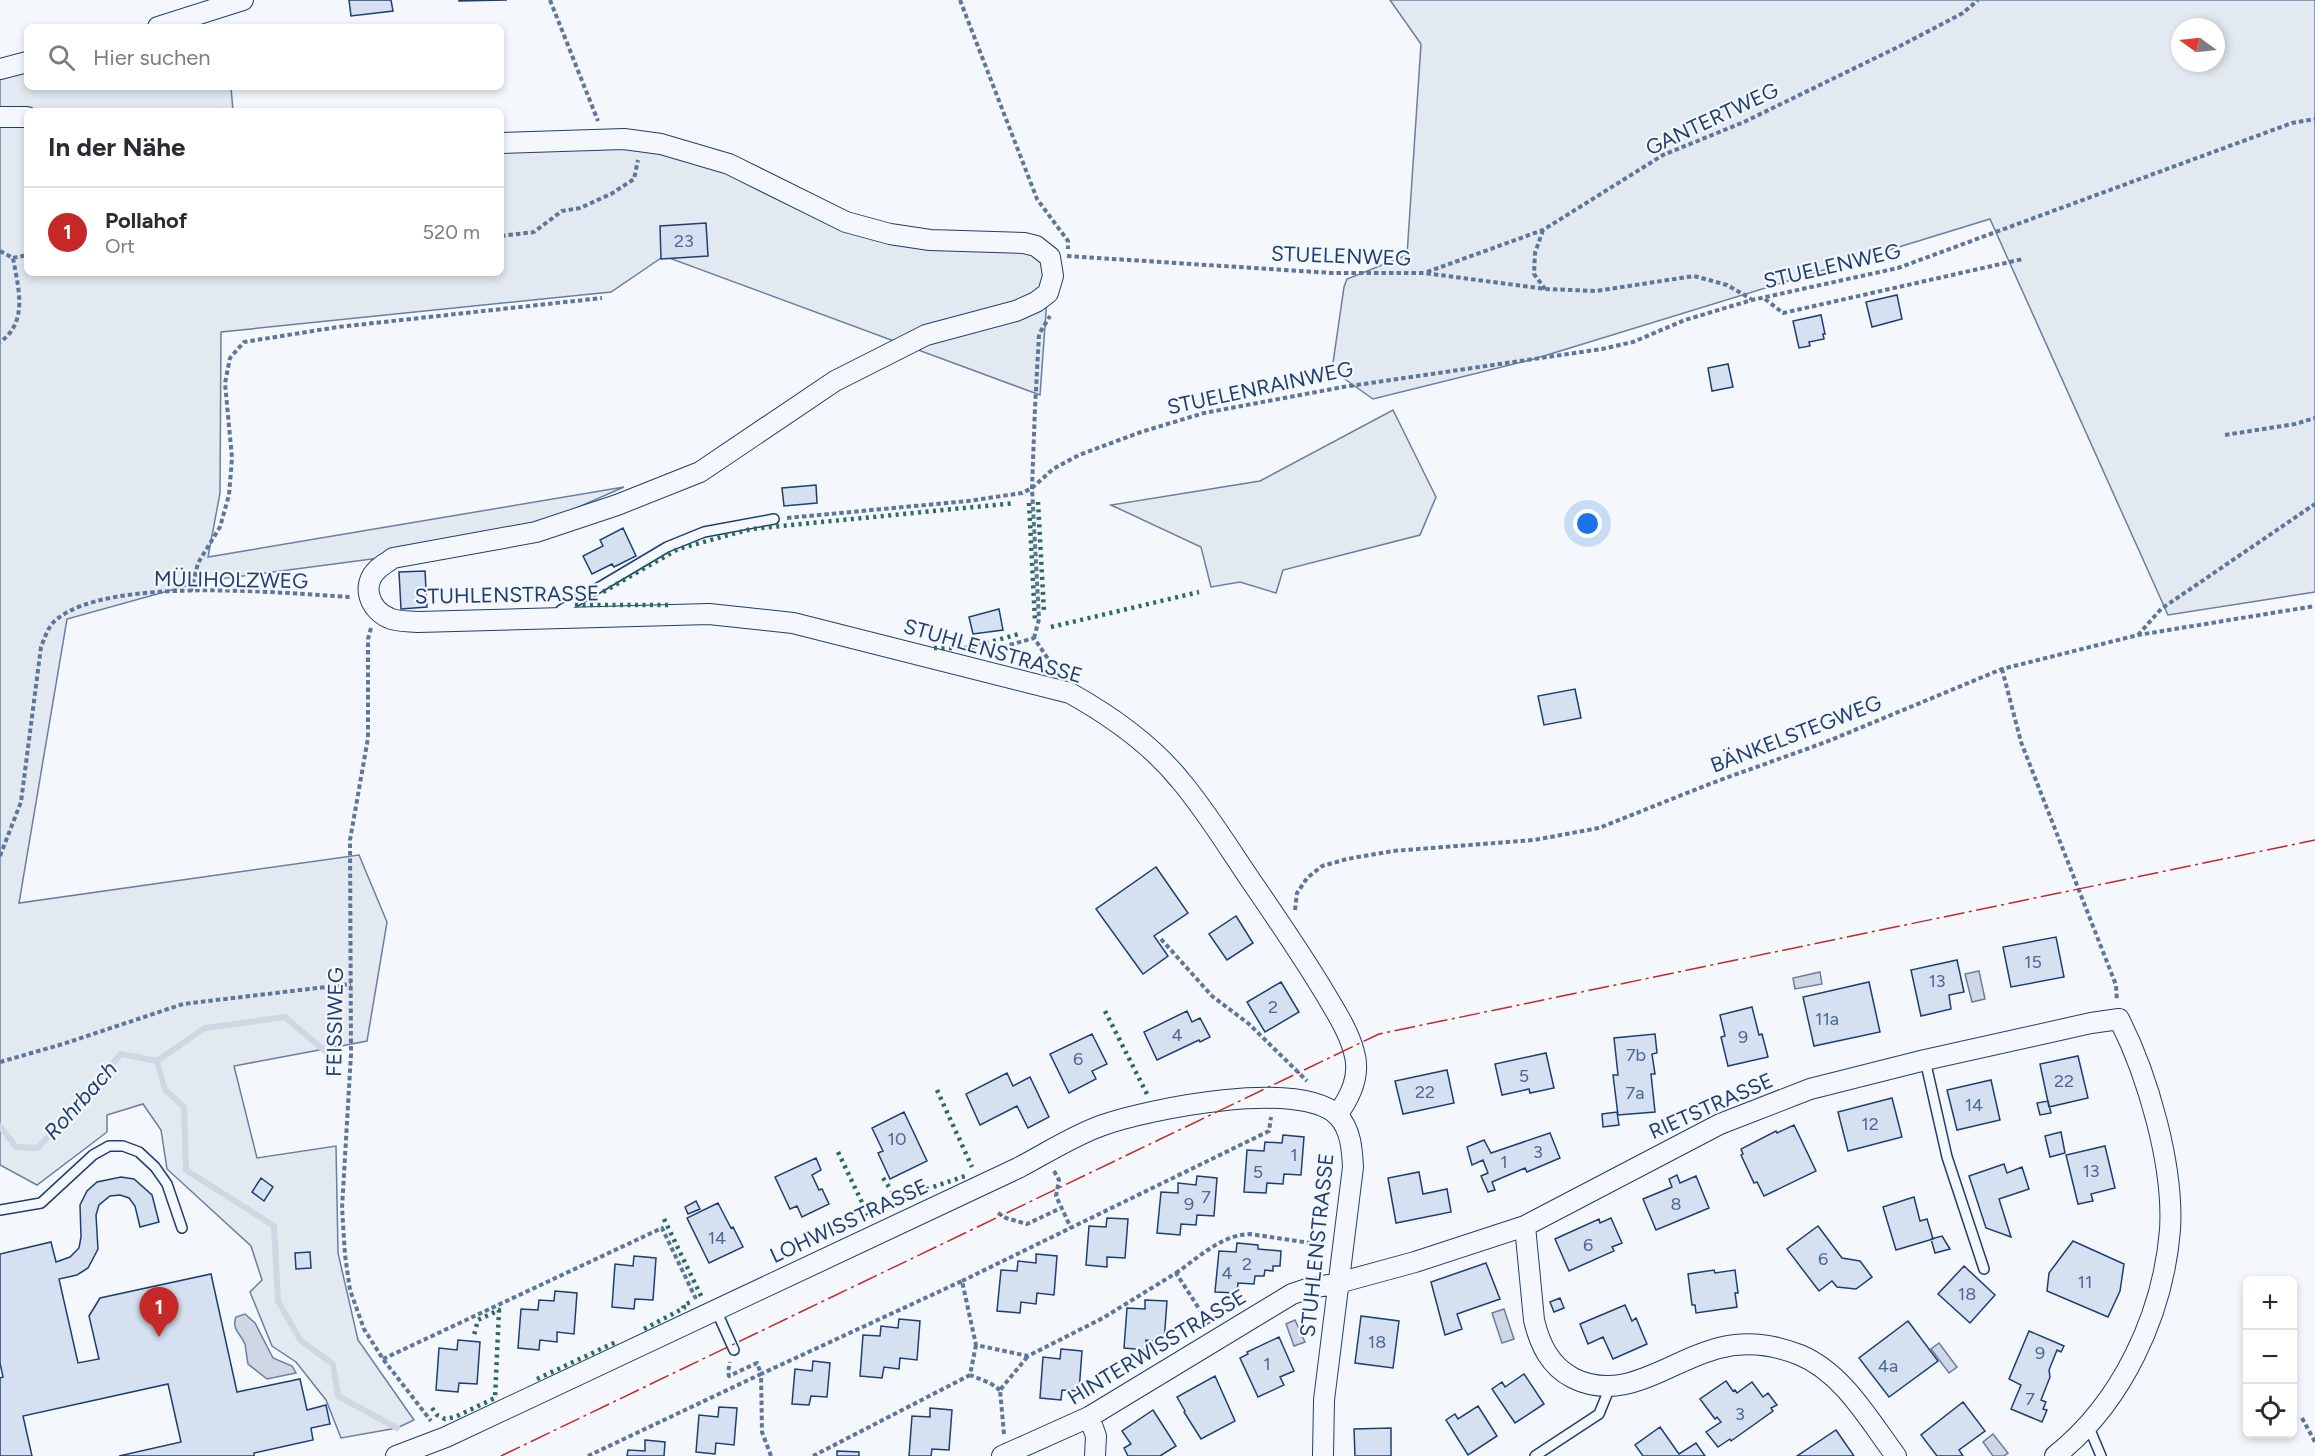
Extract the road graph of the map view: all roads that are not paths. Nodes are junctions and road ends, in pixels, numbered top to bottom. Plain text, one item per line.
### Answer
1 (243, 0) edge
2 (167, 24) edge
3 (24, 63) edge
4 (0, 69) edge
5 (0, 117) edge
6 (24, 117) edge
7 (504, 143) edge
8 (774, 519) road end
9 (559, 618) junction
10 (1926, 1060) junction
11 (1337, 1115) junction
12 (0, 1210) edge
13 (1525, 1226) junction
14 (182, 1228) dead end
15 (1984, 1269) dead end
16 (1338, 1283) junction
17 (708, 1314) junction
18 (734, 1350) dead end
19 (1610, 1387) junction
20 (1089, 1417) junction
21 (2088, 1425) junction
22 (1004, 1455) edge
23 (396, 1456) edge
24 (1095, 1456) edge
25 (1323, 1456) edge
26 (1535, 1456) edge
27 (1896, 1456) edge
28 (2055, 1456) edge
29 (2101, 1456) edge

1 - 2 street
3 - 4 street
5 - 6 street
7 - 9 street, STUHLENSTRASSE
8 - 9 lane
9 - 11 street, STUHLENSTRASSE
10 - 13 street, RIETSTRASSE
10 - 15 lane
10 - 21 street, RIETSTRASSE
11 - 16 street, STUHLENSTRASSE
11 - 17 street, LOHWISSTRASSE
12 - 14 lane
13 - 16 street, RIETSTRASSE
13 - 19 street
16 - 20 street, HINTERWISSTRASSE
16 - 25 street, STUHLENSTRASSE
17 - 18 lane
17 - 23 street, LOHWISSTRASSE
19 - 26 lane
19 - 27 street
20 - 22 street, HINTERWISSTRASSE
20 - 24 street
21 - 28 street
21 - 29 lane

